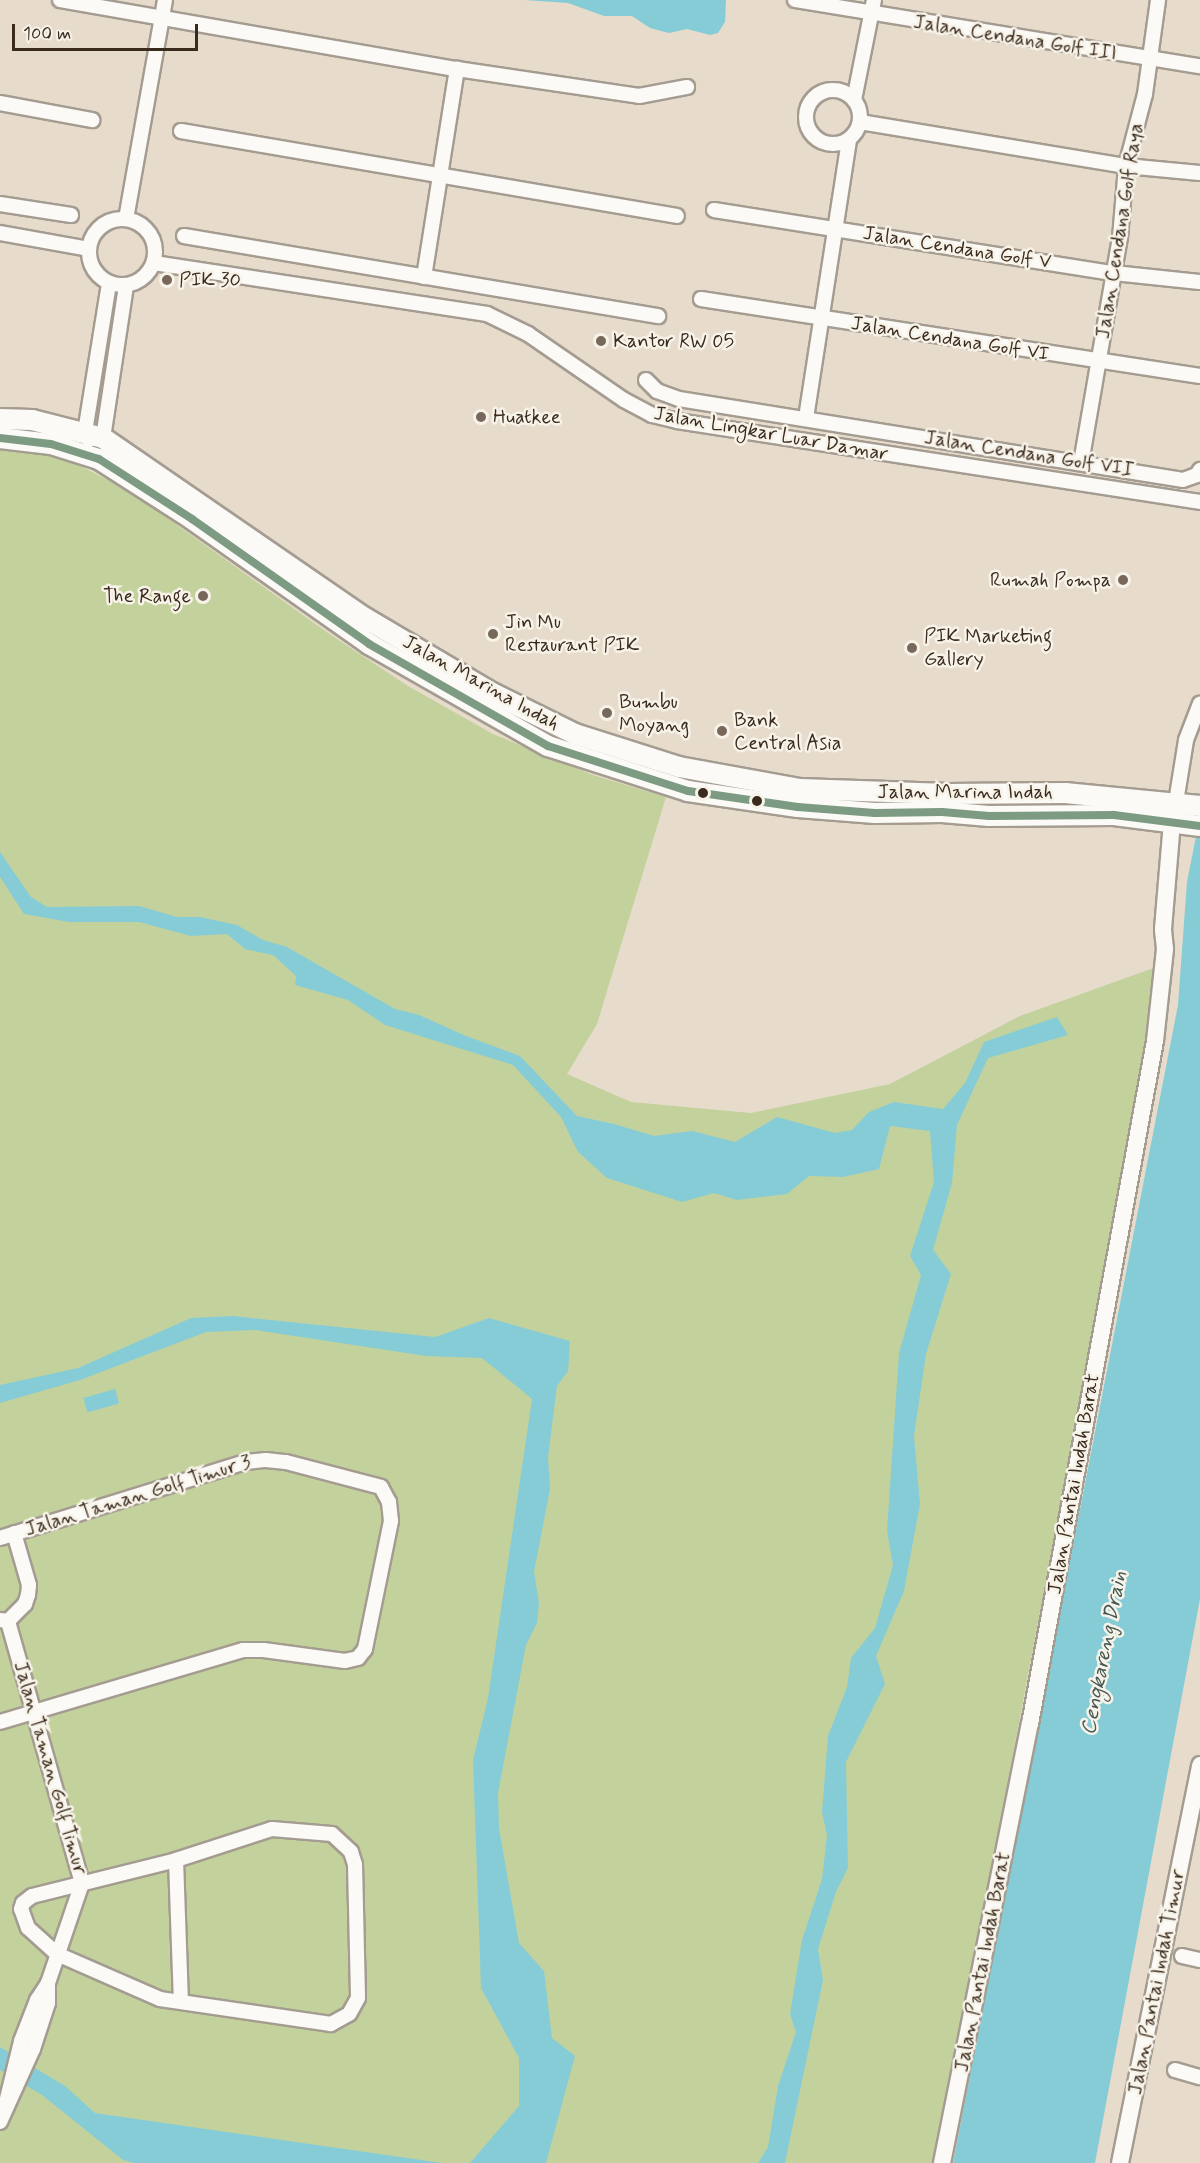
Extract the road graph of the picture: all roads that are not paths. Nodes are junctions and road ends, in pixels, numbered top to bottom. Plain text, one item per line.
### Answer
1 (60, 0) edge
2 (165, 0) edge
3 (795, 0) edge
4 (874, 0) edge
5 (1158, 0) edge
6 (871, 15) junction
7 (161, 18) junction
8 (1149, 60) junction
9 (1200, 66) edge
10 (457, 69) junction
11 (687, 87) dead end
12 (854, 100) junction
13 (0, 103) edge
14 (92, 120) dead end
15 (860, 122) junction
16 (181, 131) dead end
17 (849, 140) junction
18 (1126, 166) junction
19 (1200, 173) edge
20 (440, 177) junction
21 (0, 204) edge
22 (714, 210) dead end
23 (71, 215) dead end
24 (677, 216) dead end
25 (126, 219) junction
26 (835, 229) junction
27 (0, 233) edge
28 (183, 236) dead end
29 (89, 249) junction
30 (154, 263) junction
31 (1114, 273) junction
32 (424, 277) junction
33 (1200, 282) edge
34 (109, 283) junction
35 (126, 286) junction
36 (701, 299) dead end
37 (658, 316) dead end
38 (821, 318) junction
39 (1098, 362) junction
40 (1200, 376) edge
41 (646, 380) dead end
42 (806, 417) junction
43 (0, 419) edge
44 (94, 435) junction
45 (0, 438) edge
46 (99, 459) junction
47 (1081, 463) junction
48 (1200, 470) edge
49 (1200, 502) edge
50 (1200, 704) edge
51 (859, 791) junction
52 (1138, 808) junction
53 (858, 812) junction
54 (1189, 814) edge
55 (14, 1533) junction
56 (0, 1538) edge
57 (4, 1621) edge
58 (34, 1712) junction
59 (0, 1722) edge
60 (1200, 1765) edge
61 (1195, 1817) edge
62 (176, 1860) junction
63 (82, 1883) junction
64 (57, 1954) junction
65 (1182, 1956) dead end
66 (1200, 1960) edge
67 (181, 2001) junction
68 (1175, 2070) dead end
69 (1200, 2077) edge
70 (2, 2117) edge
71 (942, 2163) edge
72 (1120, 2163) edge

1 - 7 street
2 - 7 street
3 - 6 street, Jalan Cendana Golf III
4 - 6 street
5 - 8 street, Jalan Cendana Golf Raya
6 - 8 street, Jalan Cendana Golf III
6 - 12 street
7 - 10 street
7 - 25 street
8 - 9 street, Jalan Cendana Golf III
8 - 18 street, Jalan Cendana Golf Raya
10 - 11 street
10 - 20 street
12 - 15 street
12 - 17 street
13 - 14 street
15 - 17 street
15 - 18 street
16 - 20 street
17 - 26 street
18 - 19 street
18 - 31 street, Jalan Cendana Golf Raya
20 - 24 street
20 - 32 street
21 - 23 street
22 - 26 street, Jalan Cendana Golf V
25 - 29 street
25 - 30 street
26 - 31 street, Jalan Cendana Golf V
26 - 38 street
27 - 29 street
28 - 32 street
29 - 34 street
30 - 35 street
30 - 49 street, Jalan Lingkar Luar Damar
31 - 33 street, Jalan Cendana Golf V
31 - 39 street, Jalan Cendana Golf Raya
32 - 37 street
34 - 35 street
34 - 44 street
35 - 44 street
36 - 38 street, Jalan Cendana Golf VI
38 - 39 street, Jalan Cendana Golf VI
38 - 42 street
39 - 40 street, Jalan Cendana Golf VI
39 - 47 street, Jalan Cendana Golf Raya
41 - 42 street, Jalan Cendana Golf VII
42 - 47 street, Jalan Cendana Golf VII
43 - 44 main road, Jalan Marina Indah
44 - 46 street
44 - 51 main road, Jalan Marina Indah
45 - 46 main road, Jalan Marina Indah
46 - 53 main road, Jalan Marina Indah
47 - 48 street, Jalan Cendana Golf VII
50 - 54 street
51 - 52 main road, Jalan Marina Indah
51 - 53 main road
52 - 53 main road, Jalan Marina Indah
52 - 54 main road, Jalan Marina Indah
54 - 71 street, Jalan Pantai Indah Barat
55 - 56 street, Jalan Taman Golf Timur 3
55 - 57 street, Jalan Taman Golf Timur
55 - 58 street, Jalan Taman Golf Timur 3
57 - 58 street, Jalan Taman Golf Timur
58 - 59 street
58 - 63 street, Jalan Taman Golf Timur
60 - 61 street, Jalan Pantai Indah Timur
61 - 72 street, Jalan Pantai Indah Timur
62 - 63 street
62 - 67 street
62 - 67 street
63 - 64 street, Jalan Taman Golf Timur
63 - 64 street
64 - 67 street
64 - 70 street, Jalan Taman Golf Timur
65 - 66 street
68 - 69 street

